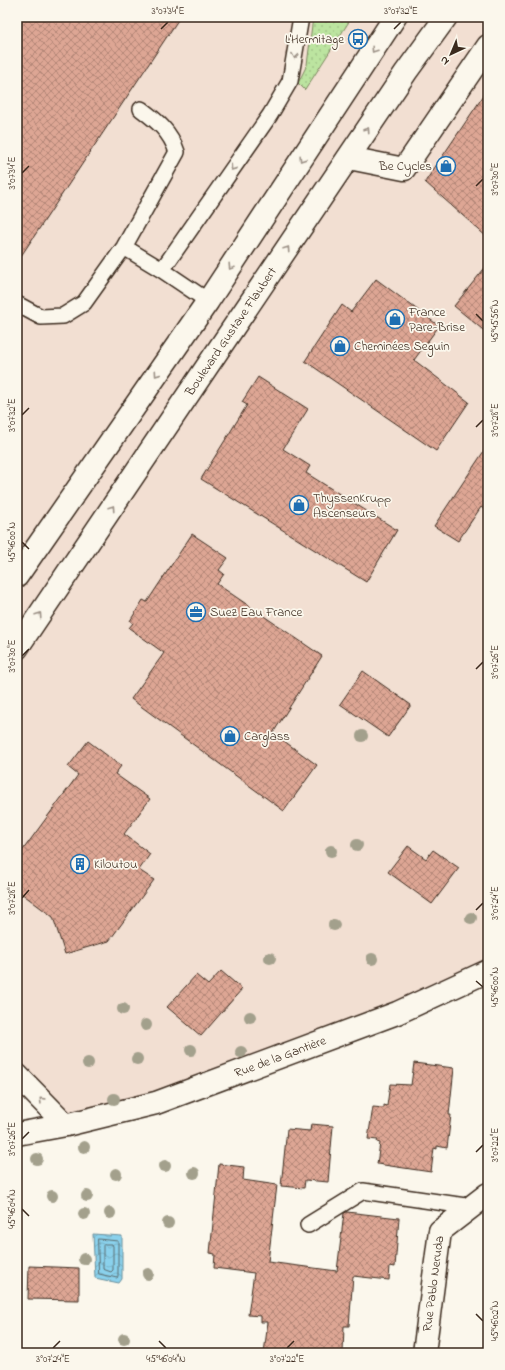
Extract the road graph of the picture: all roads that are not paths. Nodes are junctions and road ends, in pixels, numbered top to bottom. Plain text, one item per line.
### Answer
1 (301, 17) edge
2 (395, 17) edge
3 (446, 17) edge
4 (488, 46) edge
5 (140, 109) dead end
6 (349, 158) junction
7 (124, 247) junction
8 (162, 270) junction
9 (208, 302) junction
10 (17, 304) edge
11 (17, 576) edge
12 (17, 648) edge
13 (488, 971) edge
14 (17, 1075) edge
15 (66, 1125) junction
16 (17, 1134) edge
17 (480, 1200) edge
18 (308, 1225) dead end
19 (424, 1353) edge

1 -> 8 lane
2 -> 9 main road
6 -> 3 main road, Boulevard Gustave Flaubert
4 - 6 main road
5 - 7 lane
12 -> 6 main road, Boulevard Gustave Flaubert
7 - 8 lane
7 - 10 lane
8 - 9 lane
9 -> 11 main road
13 - 15 main road, Rue de la Gantière
15 -> 14 main road
15 - 16 main road, Rue de la Gantière
17 - 18 lane, Rue Pablo Neruda
17 - 19 main road, Rue Pablo Neruda

